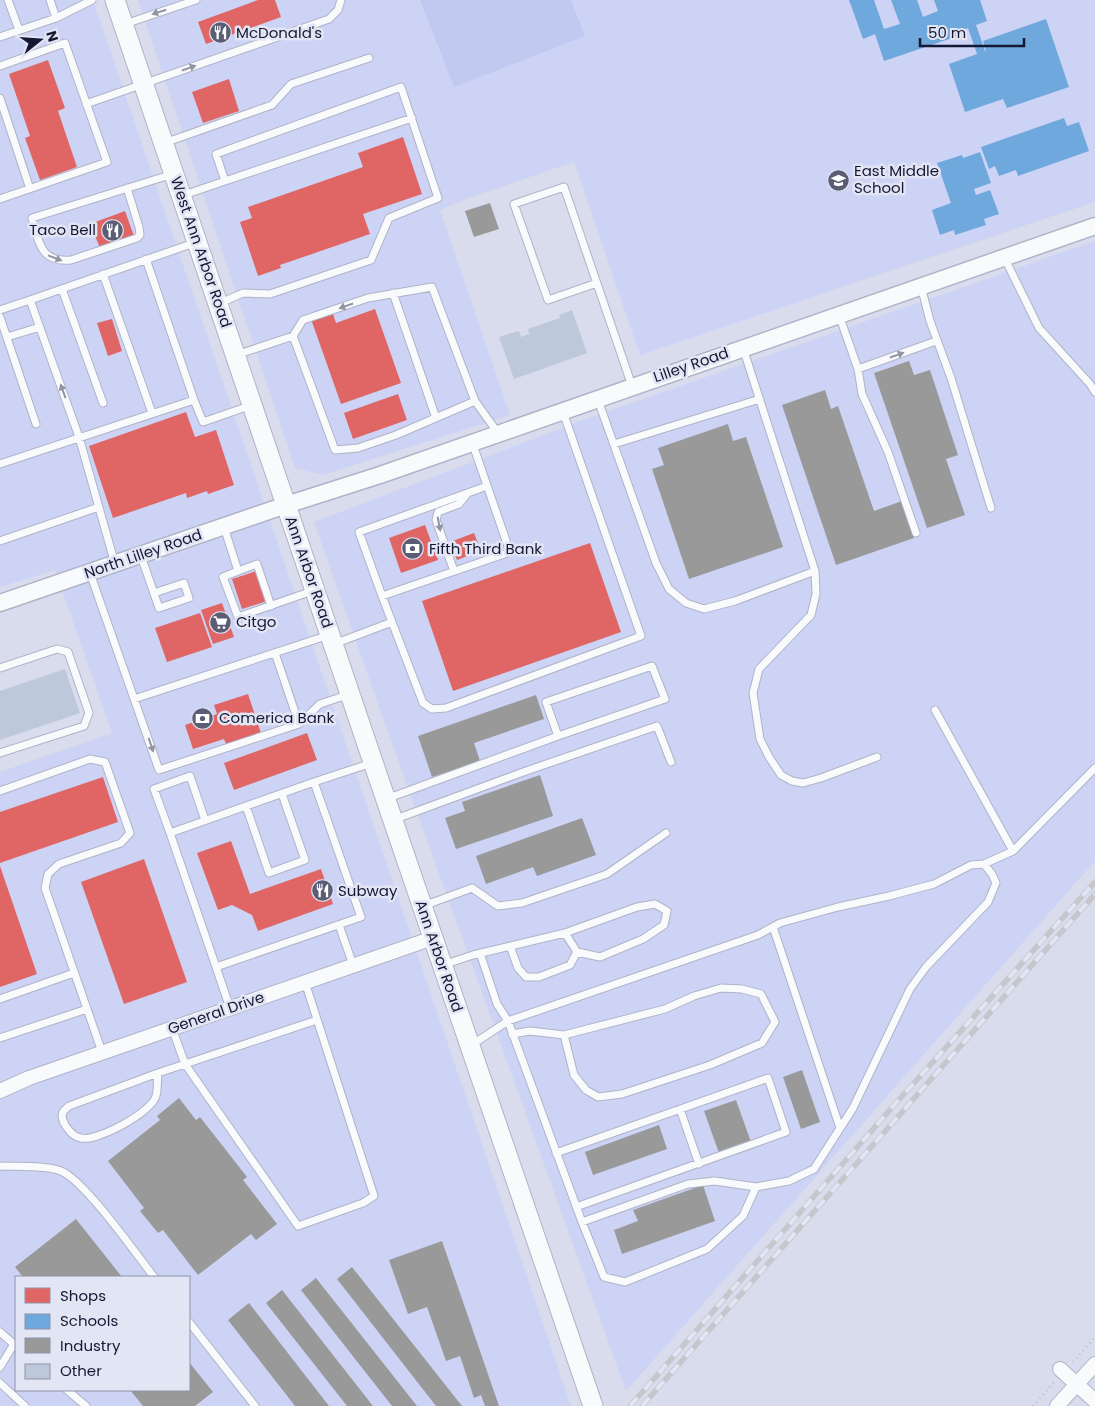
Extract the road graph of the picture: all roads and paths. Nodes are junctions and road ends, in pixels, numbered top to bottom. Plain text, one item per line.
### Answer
1 (8, 0) edge
2 (50, 0) edge
3 (92, 0) edge
4 (115, 0) edge
5 (196, 0) edge
6 (341, 0) edge
7 (177, 3) edge
8 (56, 18) junction
9 (123, 24) junction
10 (19, 30) junction
11 (0, 37) edge
12 (369, 58) dead end
13 (0, 66) edge
14 (143, 84) junction
15 (0, 98) edge
16 (86, 104) junction
17 (412, 118) junction
18 (164, 144) junction
19 (174, 174) junction
20 (225, 181) junction
21 (127, 188) junction
22 (30, 189) junction
23 (181, 196) junction
24 (0, 199) edge
25 (1095, 226) edge
26 (197, 242) junction
27 (1004, 257) junction
28 (146, 259) junction
29 (103, 274) junction
30 (596, 283) junction
31 (921, 286) junction
32 (62, 288) junction
33 (393, 293) junction
34 (30, 300) junction
35 (218, 304) junction
36 (0, 310) edge
37 (839, 314) junction
38 (0, 317) edge
39 (40, 327) junction
40 (293, 336) junction
41 (7, 337) junction
42 (936, 341) junction
43 (743, 347) junction
44 (236, 355) junction
45 (858, 369) junction
46 (632, 386) junction
47 (1095, 392) edge
48 (598, 398) junction
49 (760, 399) junction
50 (194, 400) junction
51 (475, 401) junction
52 (103, 403) dead end
53 (252, 405) junction
54 (563, 410) junction
55 (152, 414) junction
56 (436, 418) junction
57 (36, 424) dead end
58 (498, 433) junction
59 (79, 437) junction
60 (472, 442) junction
61 (614, 444) junction
62 (0, 464) edge
63 (487, 486) junction
64 (467, 494) junction
65 (286, 505) junction
66 (99, 507) junction
67 (991, 508) dead end
68 (224, 527) junction
69 (916, 533) dead end
70 (0, 541) edge
71 (141, 555) junction
72 (115, 564) junction
73 (238, 571) junction
74 (454, 571) junction
75 (90, 572) junction
76 (815, 572) junction
77 (315, 590) junction
78 (154, 594) junction
79 (382, 596) junction
80 (0, 603) edge
81 (271, 606) junction
82 (392, 622) junction
83 (332, 639) junction
84 (275, 653) junction
85 (0, 668) edge
86 (350, 693) junction
87 (134, 699) junction
88 (935, 710) dead end
89 (299, 724) junction
90 (558, 736) junction
91 (0, 753) edge
92 (877, 757) dead end
93 (373, 762) junction
94 (671, 762) dead end
95 (1095, 768) edge
96 (314, 782) junction
97 (0, 791) edge
98 (282, 794) junction
99 (386, 800) junction
100 (246, 806) junction
101 (205, 820) junction
102 (393, 820) junction
103 (170, 832) junction
104 (666, 833) dead end
105 (1013, 850) junction
106 (984, 864) junction
107 (422, 906) junction
108 (339, 925) junction
109 (773, 927) junction
110 (565, 933) junction
111 (433, 938) junction
112 (510, 946) junction
113 (577, 952) junction
114 (480, 954) junction
115 (353, 965) junction
116 (442, 966) junction
117 (216, 967) junction
118 (74, 973) junction
119 (305, 982) junction
120 (0, 999) edge
121 (230, 1008) junction
122 (87, 1009) junction
123 (317, 1020) junction
124 (508, 1021) junction
125 (172, 1028) junction
126 (512, 1034) junction
127 (564, 1035) junction
128 (0, 1038) edge
129 (470, 1046) junction
130 (102, 1052) junction
131 (185, 1064) junction
132 (158, 1073) junction
133 (0, 1091) edge
134 (680, 1109) junction
135 (840, 1128) junction
136 (556, 1153) junction
137 (699, 1164) junction
138 (0, 1166) edge
139 (756, 1187) junction
140 (576, 1207) junction
141 (582, 1222) junction
142 (153, 1276) edge
143 (190, 1323) edge
144 (0, 1332) edge
145 (15, 1345) edge
146 (1095, 1364) edge
147 (0, 1366) edge
148 (1060, 1369) dead end
149 (0, 1383) edge
150 (1077, 1384) junction
151 (68, 1391) edge
152 (1095, 1401) edge
153 (25, 1406) edge
154 (86, 1406) edge
155 (255, 1406) edge
156 (593, 1406) edge
157 (1057, 1406) edge

1 - 10 lane
2 - 8 lane
3 - 8 lane
4 - 9 main road, West Ann Arbor Road
5 - 7 lane
14 -> 6 lane
7 -> 9 lane
8 - 10 lane
9 - 14 main road, West Ann Arbor Road
10 - 11 lane
12 - 18 lane
13 - 16 lane
14 - 16 lane
14 - 18 main road, West Ann Arbor Road
15 - 22 lane
16 - 22 lane
17 - 20 lane
17 - 20 lane
17 - 35 lane
18 - 19 main road, West Ann Arbor Road
19 - 21 lane
19 - 23 main road, West Ann Arbor Road
20 - 23 lane
21 -> 21 lane
22 - 24 lane
23 - 26 main road, West Ann Arbor Road
25 - 27 street, Lilley Road
26 - 28 lane
26 - 35 main road, West Ann Arbor Road
27 - 31 street, Lilley Road
27 - 47 lane
28 - 29 lane
28 - 50 lane
29 - 32 lane
29 - 55 lane
30 - 30 lane
30 - 46 lane
31 - 37 street, Lilley Road
31 - 42 lane
32 - 34 lane
32 - 52 lane
33 -> 40 lane
33 - 51 lane
33 - 56 lane
34 - 36 lane
34 - 39 lane
35 - 44 main road, West Ann Arbor Road
37 - 43 street, Lilley Road
37 - 45 lane
38 - 41 lane
39 - 41 lane
59 -> 39 lane
40 - 44 lane
40 - 56 lane
41 - 57 lane
45 -> 42 lane
42 - 67 lane
43 - 46 street, Lilley Road
43 - 49 lane
44 - 53 main road, West Ann Arbor Road
45 - 69 lane
46 - 48 street, Lilley Road
48 - 54 street, Lilley Road
48 - 61 lane
49 - 61 lane
49 - 76 lane
50 - 53 lane
50 - 55 lane
51 - 56 lane
51 - 58 lane
53 - 65 main road, West Ann Arbor Road
54 - 58 street, Lilley Road
54 - 82 lane
55 - 59 lane
58 - 60 street, Lilley Road
59 - 62 lane
59 - 66 lane
60 - 63 lane
60 - 65 street, Lilley Road
61 - 76 lane
63 - 64 lane
63 - 74 lane
64 -> 74 lane
64 - 79 lane
65 - 68 street, North Lilley Road
65 - 77 main road, Ann Arbor Road
66 - 70 lane
66 - 72 lane
68 - 71 street, North Lilley Road
68 - 73 lane
71 - 72 street, North Lilley Road
71 - 78 lane
72 - 75 street, North Lilley Road
73 - 81 lane
73 - 81 lane
74 - 79 lane
75 - 80 street, North Lilley Road
75 - 87 lane
76 - 92 lane
77 - 81 lane
77 - 83 main road, Ann Arbor Road
78 - 78 lane
79 - 82 lane
82 - 83 lane
83 - 84 lane
83 - 86 main road, Ann Arbor Road
84 - 87 lane
84 - 89 lane
85 - 91 lane
86 - 89 lane
86 - 93 main road, Ann Arbor Road
87 -> 89 lane
88 - 105 lane
90 - 90 lane
90 - 99 lane
93 - 96 lane
93 - 99 main road, Ann Arbor Road
94 - 102 lane
95 - 105 lane
96 - 98 lane
96 - 108 lane
97 - 118 lane
98 - 100 lane
98 - 100 lane
99 - 102 main road, Ann Arbor Road
100 - 101 lane
101 - 103 lane
101 - 103 lane
102 - 107 main road, Ann Arbor Road
103 - 117 lane
104 - 107 lane
105 - 106 lane
106 - 109 lane
106 - 135 lane
107 - 111 main road, Ann Arbor Road
108 - 115 lane
108 - 117 lane
109 - 124 lane
109 - 135 lane
110 - 112 lane
110 - 113 lane
110 - 113 lane
111 - 115 street, General Drive
111 - 116 main road, Ann Arbor Road
112 - 113 lane
112 - 114 lane
114 - 116 lane
114 - 124 lane
115 - 119 street, General Drive
116 - 129 main road, Ann Arbor Road
117 - 121 lane
118 - 120 lane
118 - 122 lane
119 - 121 street, General Drive
119 - 123 lane
121 - 125 street, General Drive
122 - 128 lane
122 - 130 lane
123 - 131 lane
123 - 131 lane
124 - 126 lane
124 - 129 lane
125 - 130 street, General Drive
125 - 131 lane
126 - 127 lane
126 - 136 lane
127 - 127 lane
129 - 156 main road, Ann Arbor Road
130 - 133 street, General Drive
131 - 132 lane
132 - 132 lane
134 - 136 lane
134 - 137 lane
134 - 137 lane
135 - 139 lane
136 - 140 lane
137 - 140 lane
138 - 142 lane
139 - 141 lane
139 - 141 lane
140 - 141 lane
143 - 155 lane
144 - 145 lane
145 - 147 lane
146 - 150 street
148 - 150 street
149 - 153 lane
150 - 152 street
150 - 157 street
151 - 154 lane

